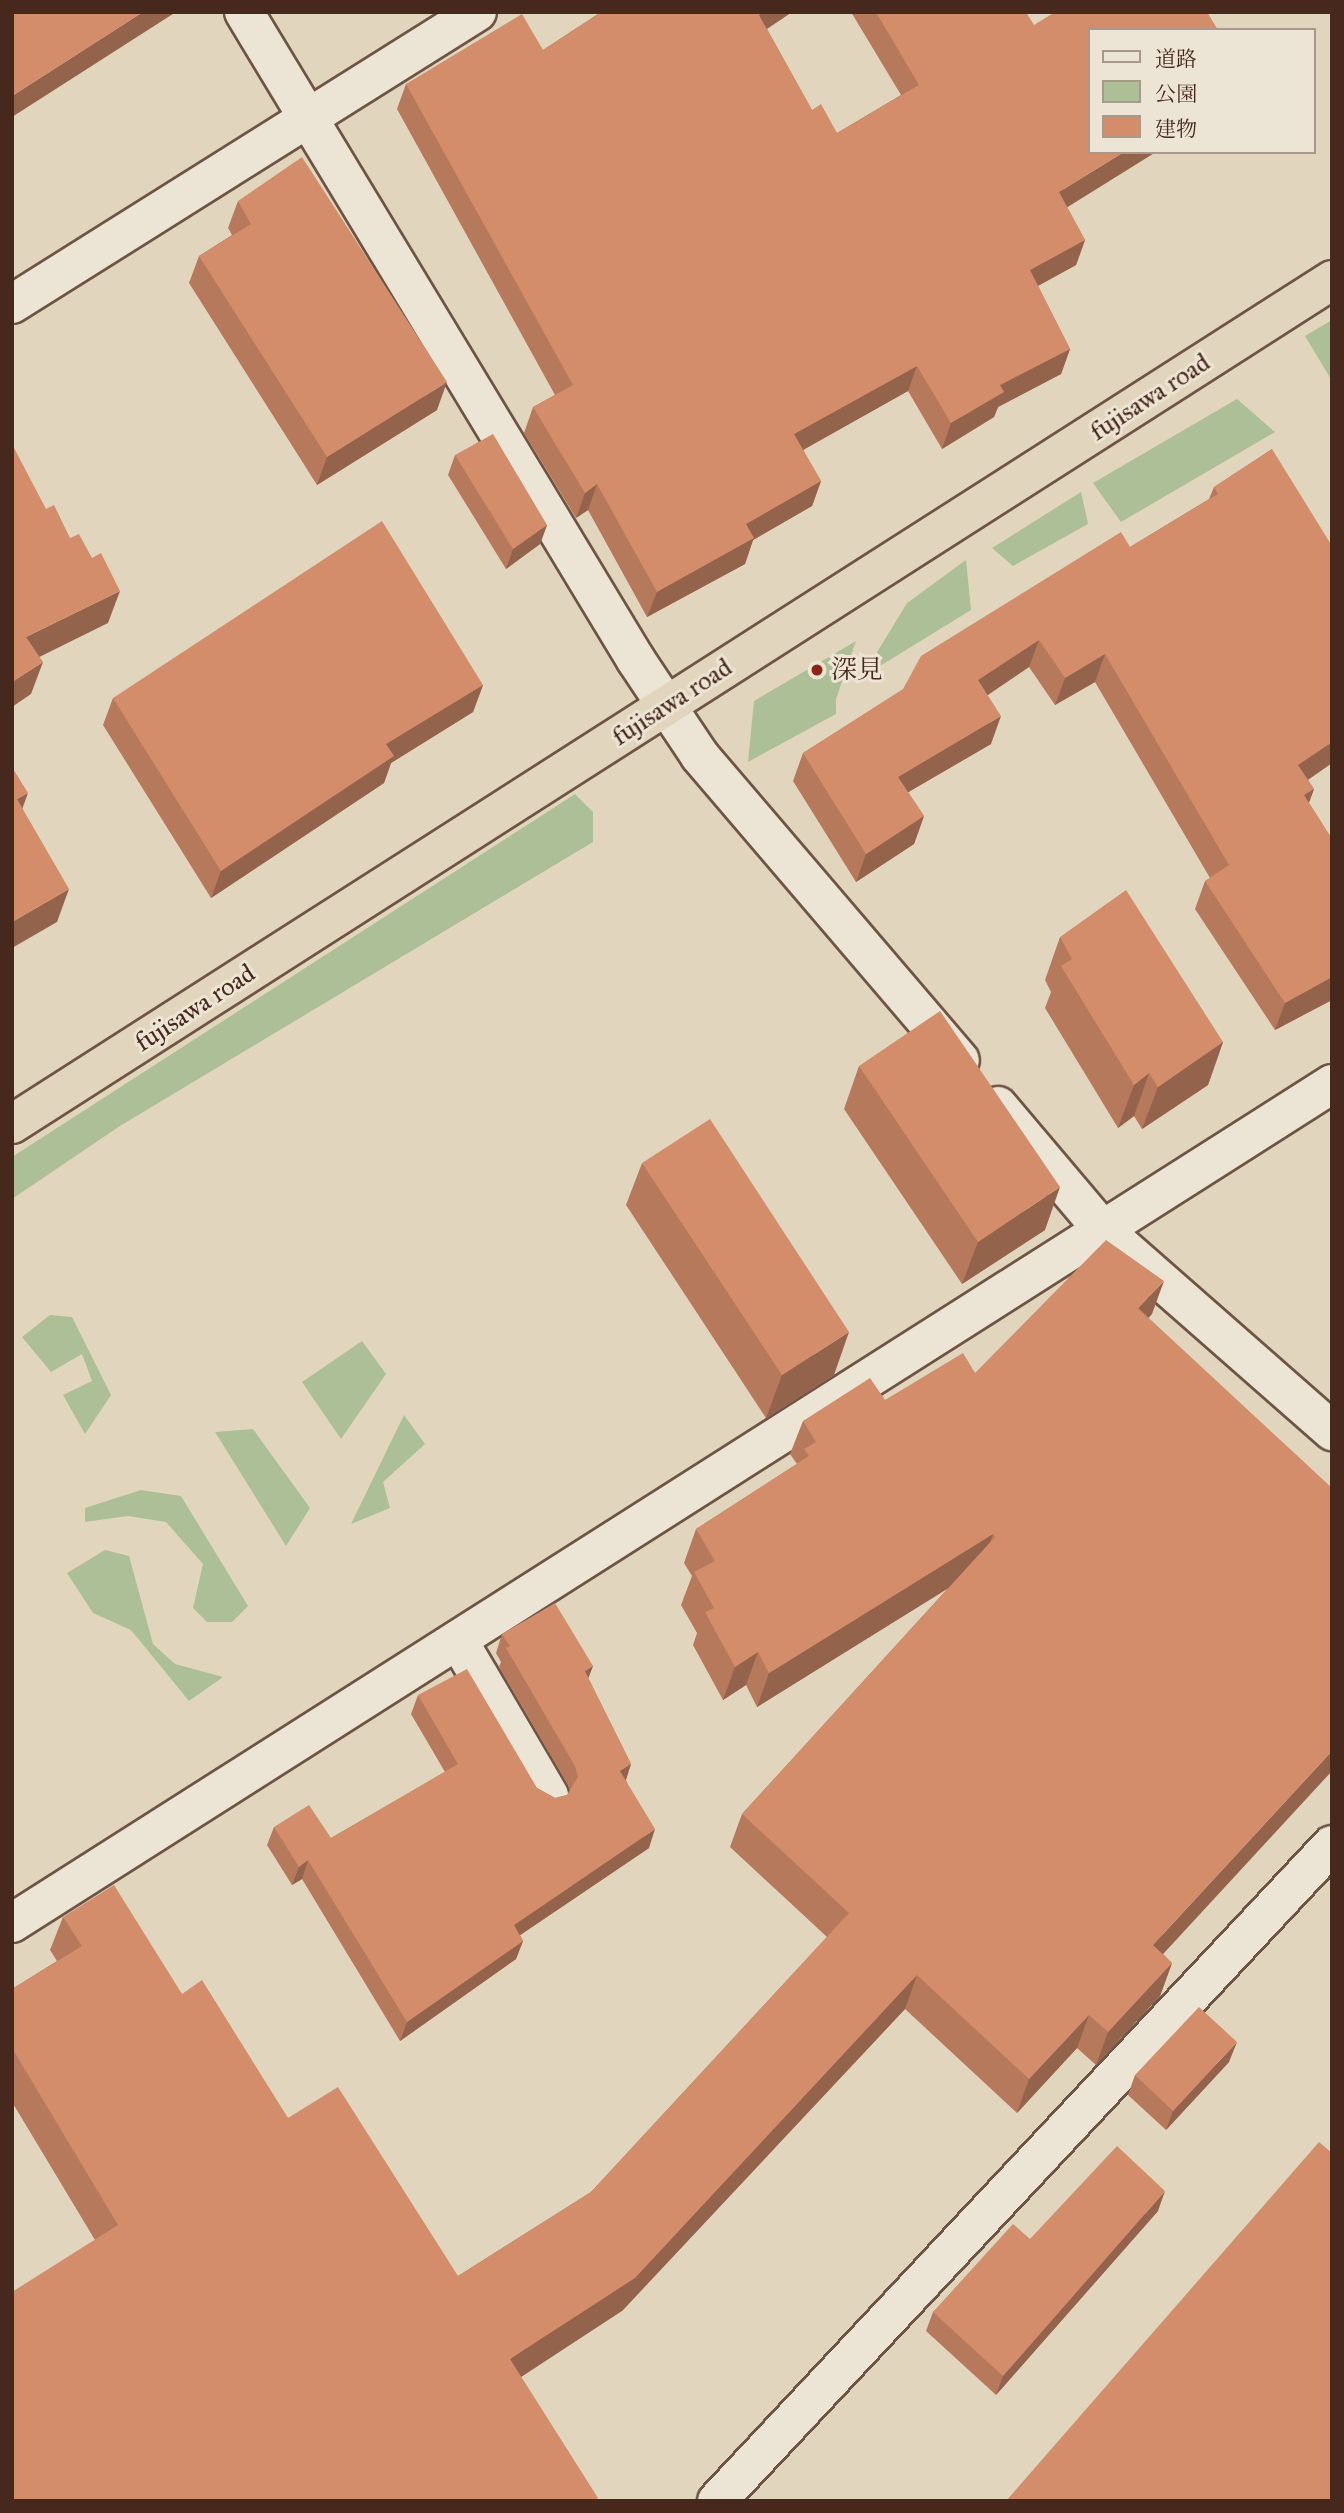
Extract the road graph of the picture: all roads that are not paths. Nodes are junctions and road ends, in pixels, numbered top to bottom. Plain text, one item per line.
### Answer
1 (243, 12) edge
2 (477, 12) edge
3 (309, 119) junction
4 (1332, 280) edge
5 (12, 304) edge
6 (667, 706) junction
7 (1332, 1084) edge
8 (12, 1124) edge
9 (1101, 1228) junction
10 (1332, 1431) edge
11 (458, 1640) junction
12 (549, 1795) edge
13 (1332, 1845) edge
14 (12, 1923) edge
15 (717, 2501) edge

1 - 3 street
2 - 3 street
3 - 5 street
3 - 6 street
4 - 6 highway, fujisawa road
6 - 8 highway, fujisawa road
6 - 9 street
7 - 9 street
9 - 10 street
9 - 11 street
11 - 12 street
11 - 14 street
13 - 15 street

